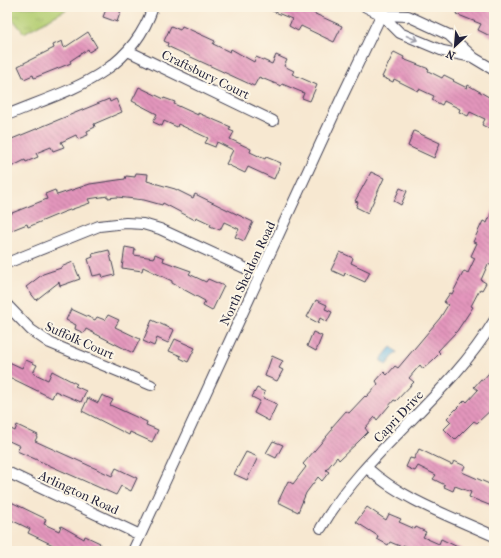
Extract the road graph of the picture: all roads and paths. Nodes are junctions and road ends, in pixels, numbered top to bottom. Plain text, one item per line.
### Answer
1 (153, 7) edge
2 (366, 7) edge
3 (384, 11) edge
4 (128, 51) junction
5 (474, 58) junction
6 (494, 70) edge
7 (7, 115) edge
8 (273, 121) dead end
9 (7, 263) edge
10 (260, 275) junction
11 (7, 305) edge
12 (494, 321) edge
13 (151, 385) dead end
14 (367, 468) junction
15 (7, 472) edge
16 (321, 528) dead end
17 (140, 535) junction
18 (494, 536) edge
19 (133, 551) edge

1 - 4 street
2 - 3 street
3 - 5 street
3 -> 5 street
3 - 10 street, North Sheldon Road
4 - 7 street
4 - 8 street, Craftsbury Court
5 - 6 street
9 - 10 street
10 - 17 street, North Sheldon Road
11 - 13 street, Suffolk Court
12 - 14 street, Capri Drive
14 - 16 street, Capri Drive
14 - 18 street
15 - 17 street, Arlington Road
17 - 19 street, North Sheldon Road

